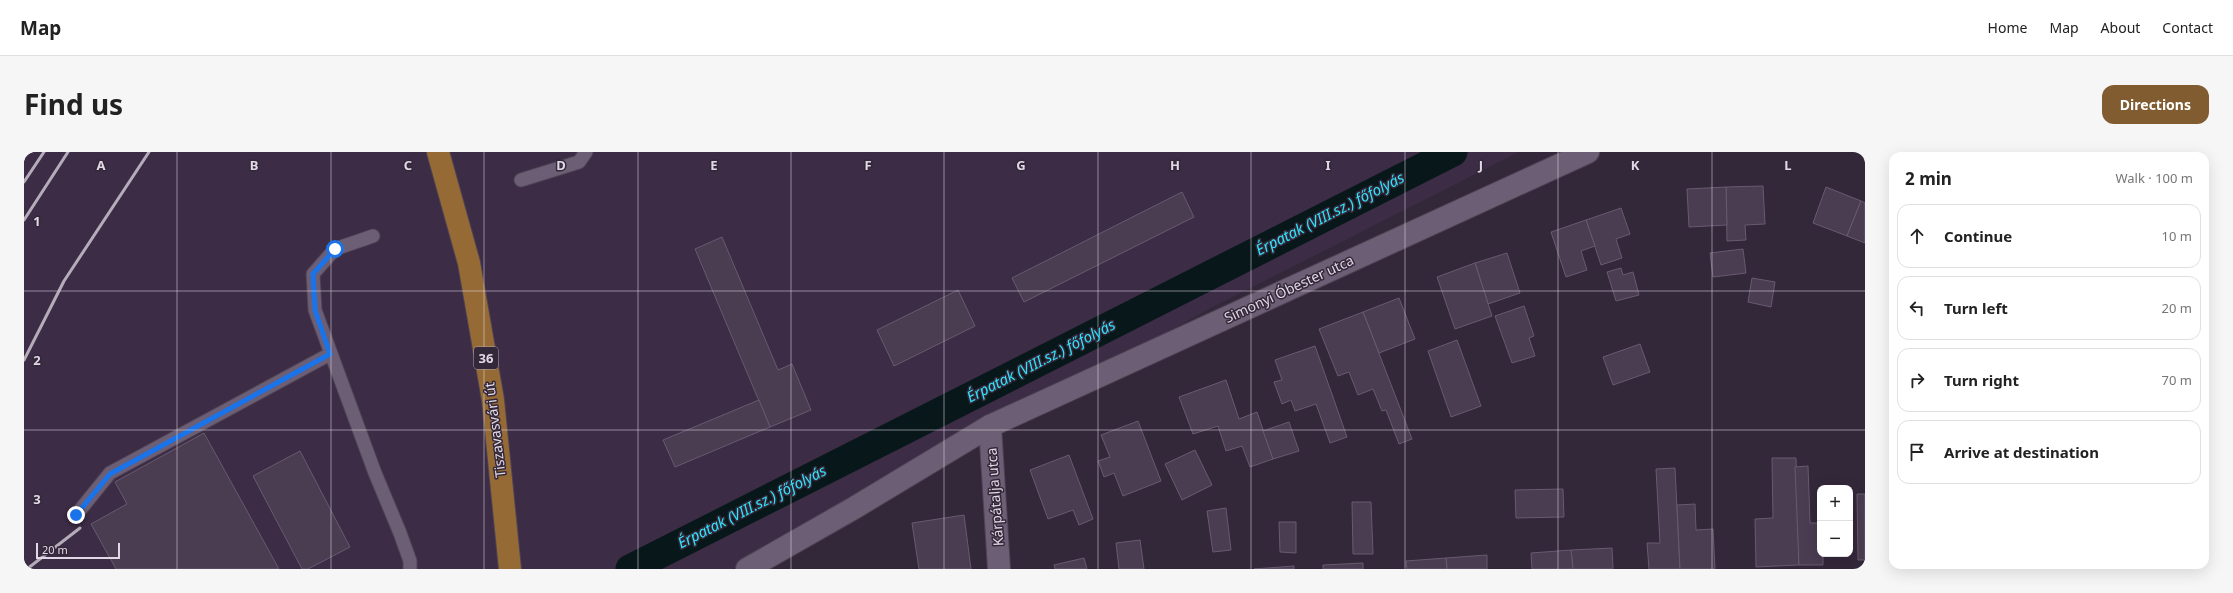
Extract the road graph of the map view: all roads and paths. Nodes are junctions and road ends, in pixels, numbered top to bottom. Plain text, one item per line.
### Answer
1 (438, 152) edge
2 (586, 152) edge
3 (1588, 152) edge
4 (521, 180) dead end
5 (373, 236) dead end
6 (330, 354) junction
7 (990, 426) junction
8 (76, 515) dead end
9 (410, 569) edge
10 (510, 569) edge
11 (747, 569) edge
12 (999, 569) edge

1 - 10 main road, Tiszavasvári út / 36
2 - 4 lane
3 - 7 street, Simonyi Óbester utca
5 - 6 lane
6 - 8 lane
6 - 9 lane
7 - 11 street, Simonyi Óbester utca
7 - 12 street, Kárpátalja utca

